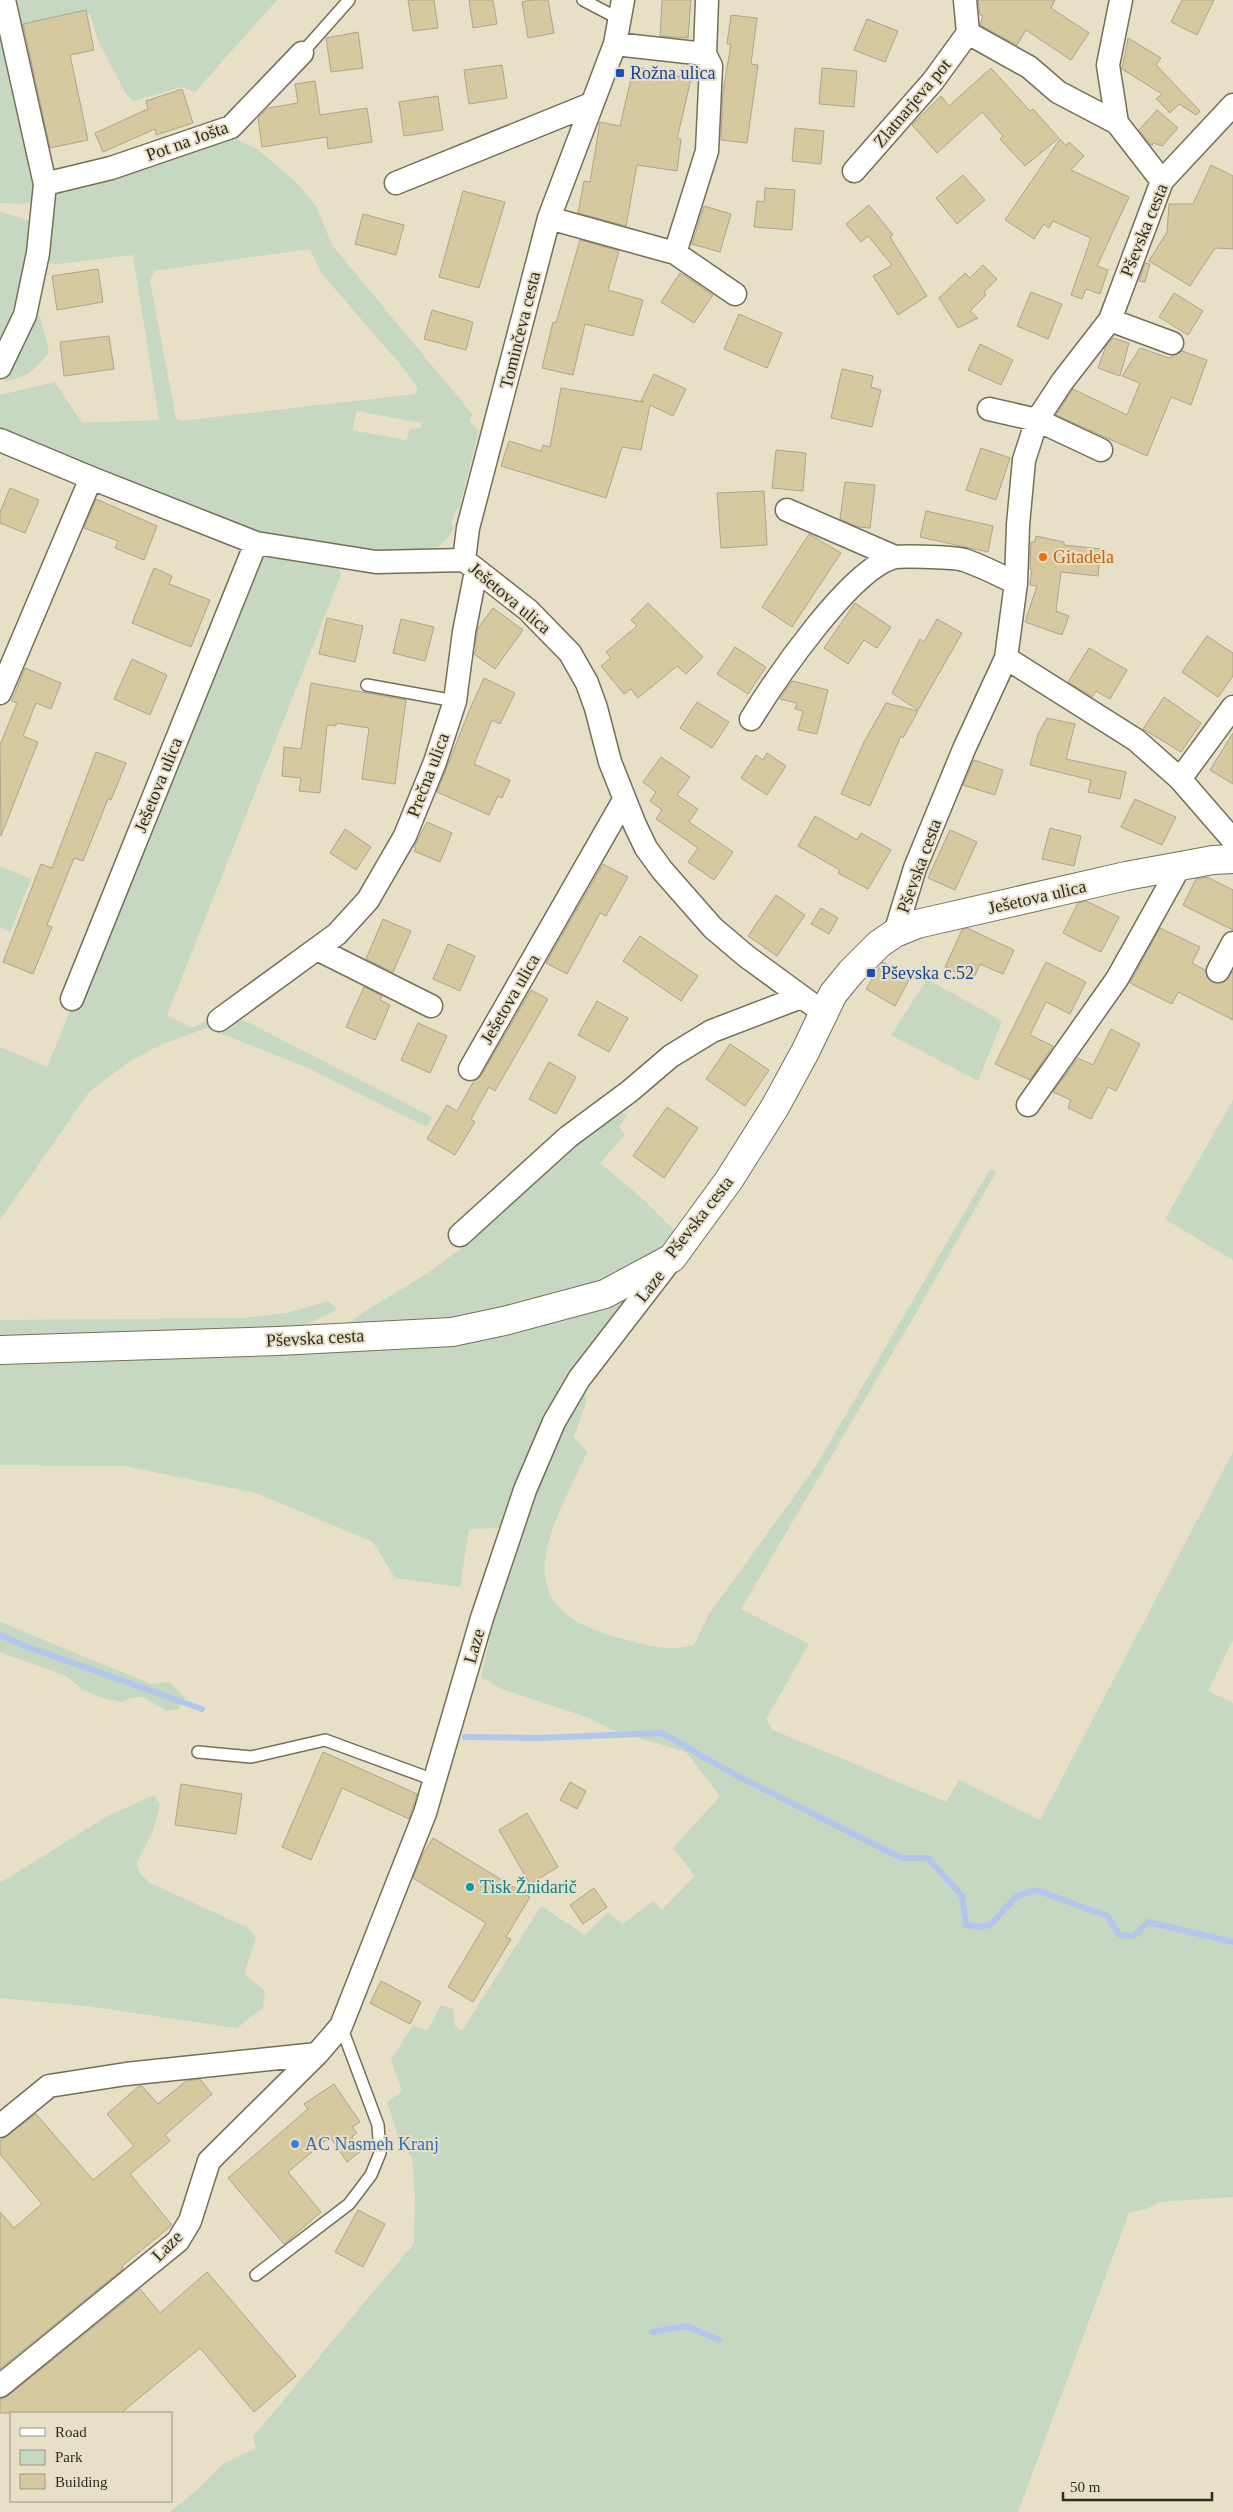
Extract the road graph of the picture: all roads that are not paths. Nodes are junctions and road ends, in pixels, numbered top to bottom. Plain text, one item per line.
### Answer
1 (4, 0) edge
2 (349, 0) edge
3 (584, 0) edge
4 (707, 0) edge
5 (965, 0) edge
6 (1121, 0) edge
7 (622, 10) edge
8 (968, 33) junction
9 (616, 44) junction
10 (302, 53) joint
11 (705, 54) junction
12 (591, 104) junction
13 (1233, 105) edge
14 (1117, 123) junction
15 (854, 171) dead end
16 (1162, 181) junction
17 (396, 183) dead end
18 (46, 184) junction
19 (549, 218) junction
20 (675, 253) junction
21 (735, 294) dead end
22 (1110, 320) junction
23 (1172, 343) dead end
24 (0, 367) edge
25 (989, 409) dead end
26 (1037, 420) junction
27 (0, 440) edge
28 (1101, 450) dead end
29 (91, 478) junction
30 (787, 510) dead end
31 (256, 543) junction
32 (895, 557) junction
33 (470, 566) junction
34 (1016, 583) junction
35 (1006, 658) junction
36 (367, 685) dead end
37 (0, 693) edge
38 (455, 701) junction
39 (1233, 707) edge
40 (751, 718) dead end
41 (1180, 780) junction
42 (624, 800) junction
43 (1233, 840) edge
44 (1233, 860) edge
45 (1180, 866) junction
46 (896, 933) junction
47 (1233, 943) edge
48 (317, 948) junction
49 (1218, 971) dead end
50 (801, 996) junction
51 (72, 1000) dead end
52 (431, 1006) dead end
53 (824, 1013) junction
54 (220, 1020) dead end
55 (470, 1068) dead end
56 (1028, 1105) dead end
57 (460, 1235) dead end
58 (672, 1258) junction
59 (0, 1350) edge
60 (198, 1752) dead end
61 (434, 1780) junction
62 (341, 2026) junction
63 (317, 2054) junction
64 (0, 2126) edge
65 (256, 2275) dead end
66 (0, 2386) edge

1 - 18 street
2 - 10 lane
3 - 7 lane
4 - 11 street
5 - 8 street
6 - 14 street
7 - 9 street, Tominčeva cesta
8 - 14 street
8 - 15 street, Zlatnarjeva pot
9 - 11 street
9 - 12 street, Tominčeva cesta
10 - 18 street, Pot na Jošta
11 - 20 street
12 - 17 street
12 - 19 street, Tominčeva cesta
13 - 16 street, Pševska cesta
14 - 16 street
16 - 22 street, Pševska cesta
18 - 24 street
19 - 20 street
19 - 33 street, Tominčeva cesta
20 - 21 street
22 - 23 street
22 - 26 street, Pševska cesta
25 - 26 street
26 - 28 street
26 - 34 street, Pševska cesta
27 - 29 street, Ješetova ulica
29 - 31 street, Ješetova ulica
29 - 37 street
30 - 32 street
31 - 33 street, Ješetova ulica
31 - 51 street, Ješetova ulica
32 - 34 street
32 - 40 street
33 - 38 street, Prečna ulica
33 - 42 street, Ješetova ulica
34 - 35 street, Pševska cesta
35 - 41 street
35 - 46 street, Pševska cesta
36 - 38 lane
38 - 48 street, Prečna ulica
39 - 41 street
41 - 43 street
42 - 50 street, Ješetova ulica
42 - 55 street, Ješetova ulica
44 - 45 street, Ješetova ulica
45 - 46 street, Ješetova ulica
45 - 56 street
46 - 53 street, Pševska cesta
47 - 49 street
48 - 52 street
48 - 54 street, Prečna ulica
50 - 53 street, Ješetova ulica
50 - 57 street
53 - 58 street, Pševska cesta
58 - 59 street, Pševska cesta
58 - 61 street, Laze
60 - 61 lane
61 - 62 street, Laze
62 - 63 street, Laze
62 - 65 lane
63 - 64 street
63 - 66 street, Laze

